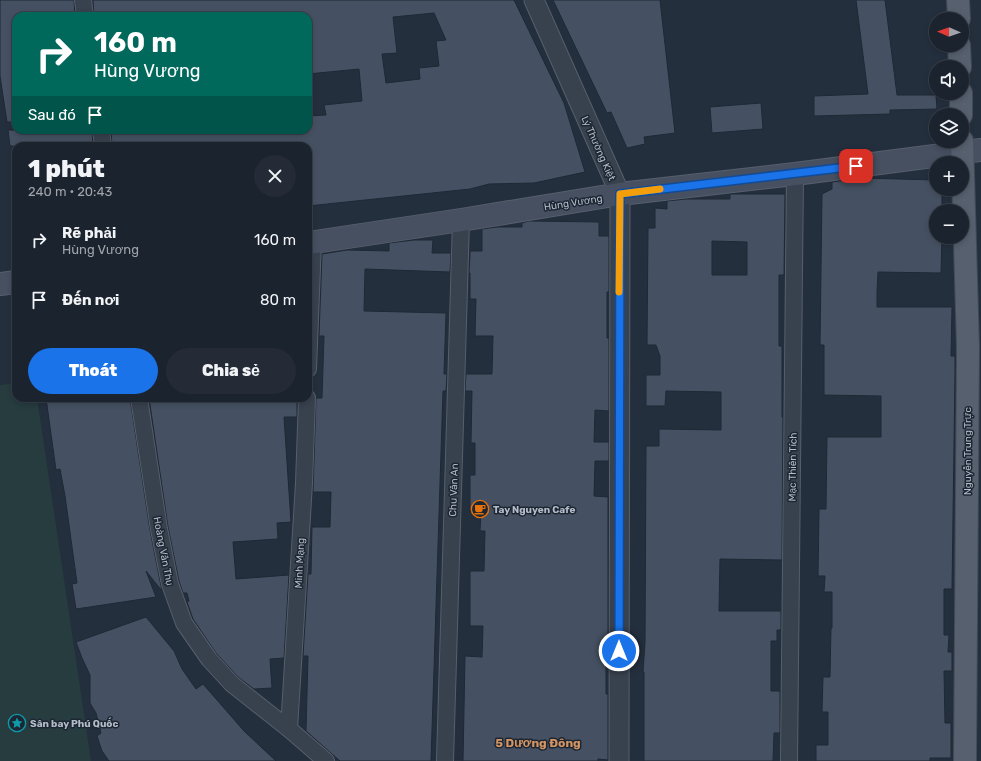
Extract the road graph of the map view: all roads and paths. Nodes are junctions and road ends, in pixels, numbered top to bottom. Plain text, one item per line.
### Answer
1 (83, 0) edge
2 (534, 0) edge
3 (958, 0) edge
4 (84, 12) edge
5 (958, 12) edge
6 (968, 148) edge
7 (795, 174) junction
8 (620, 194) junction
9 (461, 220) junction
10 (312, 242) edge
11 (12, 282) edge
12 (0, 284) edge
13 (140, 402) edge
14 (307, 402) edge
15 (289, 728) junction
16 (326, 761) edge
17 (445, 761) edge
18 (619, 761) edge
19 (789, 761) edge
20 (965, 761) edge

1 - 4 street
2 - 8 street, Lý Thường Kiệt
3 - 5 main road
6 - 7 main road, Hùng Vương
6 - 20 main road, Nguyễn Trung Trực
7 - 8 main road, Hùng Vương
7 - 19 street, Mạc Thiên Tích
8 - 9 main road, Hùng Vương
8 - 18 street, Lý Thường Kiệt
9 - 10 main road, Hùng Vương
9 - 17 street, Chu Văn An
11 - 12 main road
13 - 15 street, Hoàng Văn Thụ
14 - 15 street, Minh Mạng
15 - 16 street, Hoàng Văn Thụ

